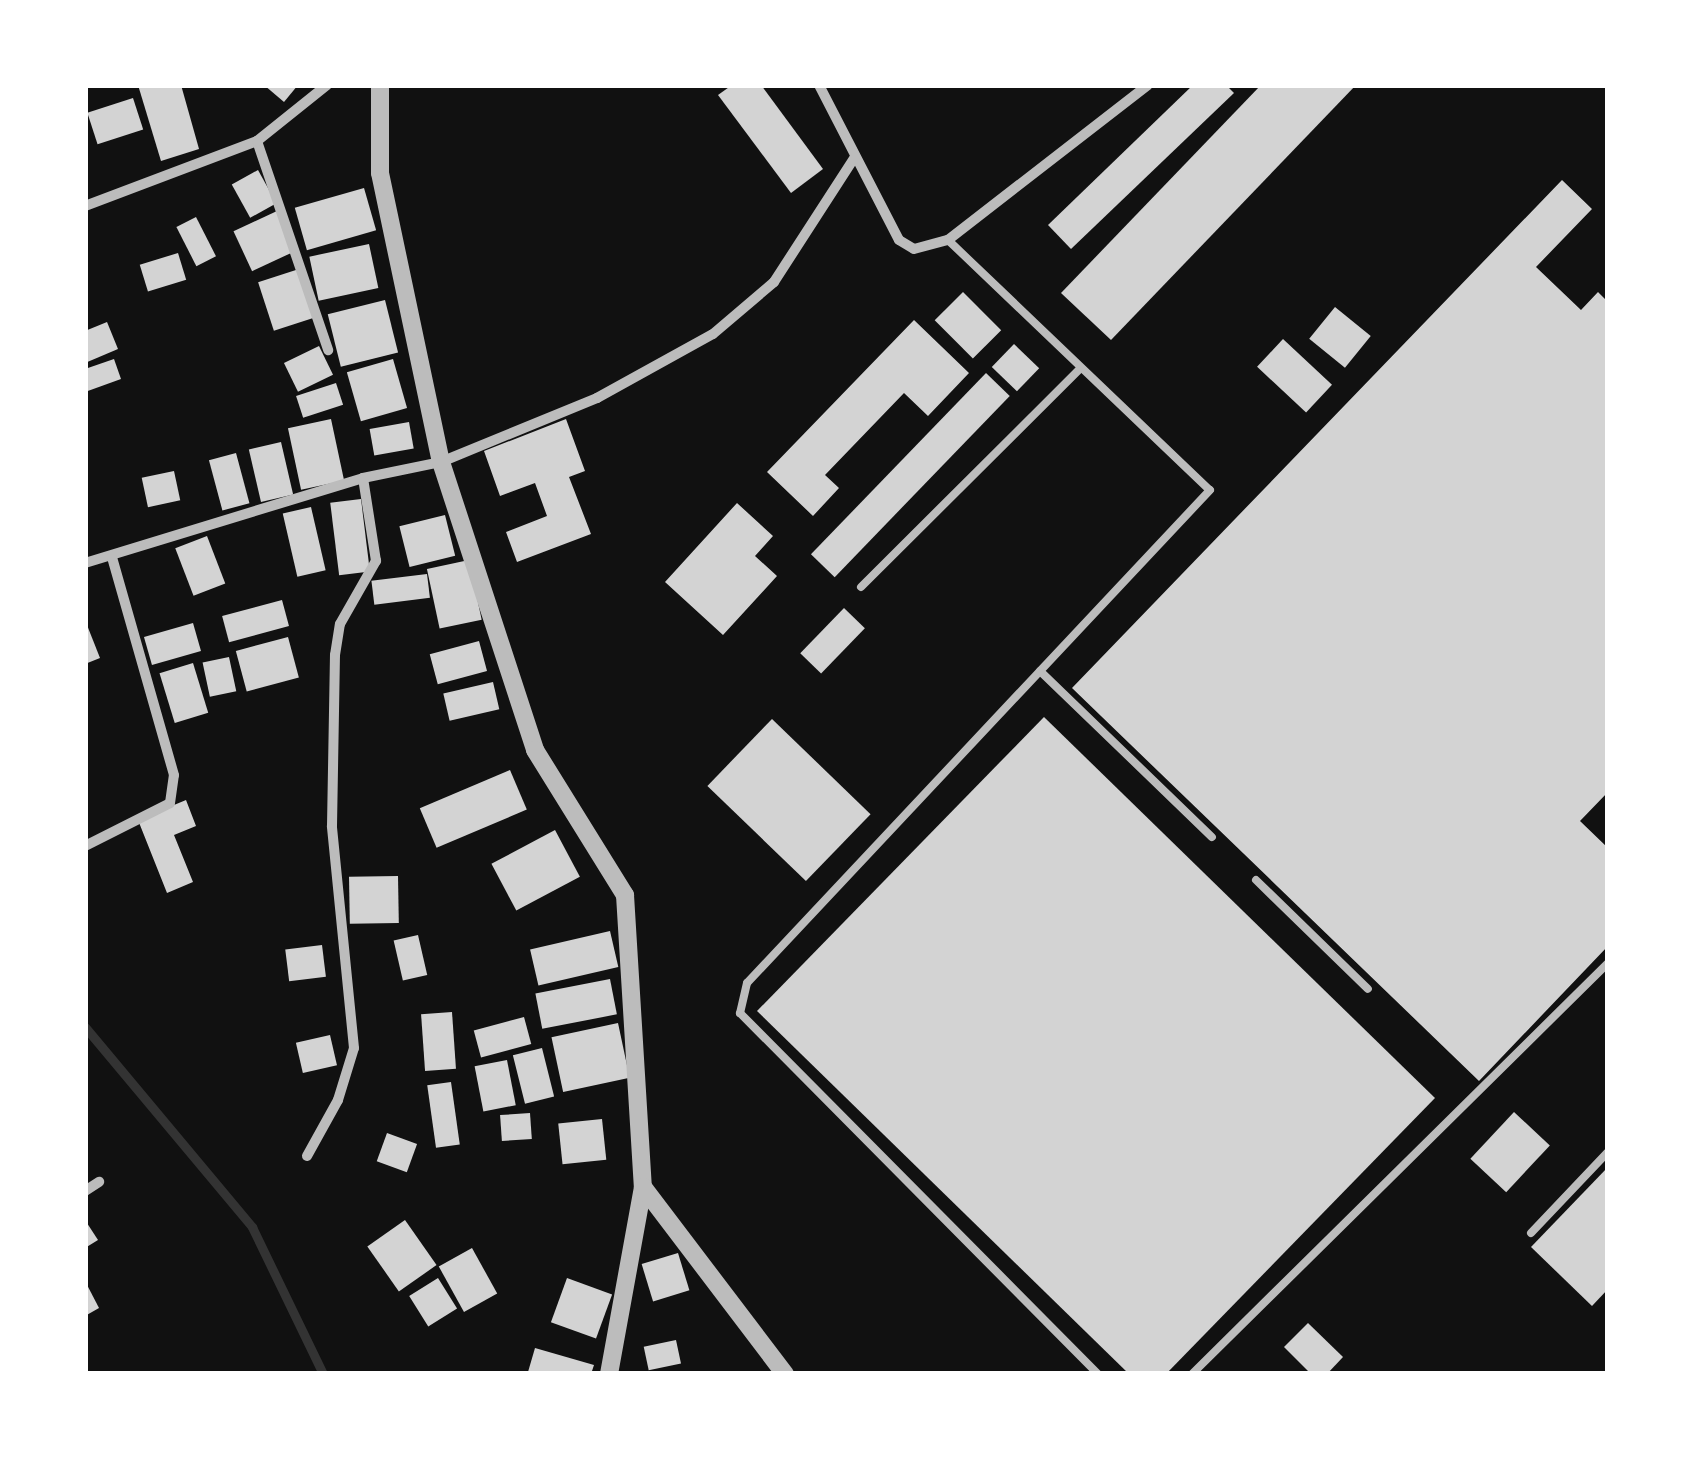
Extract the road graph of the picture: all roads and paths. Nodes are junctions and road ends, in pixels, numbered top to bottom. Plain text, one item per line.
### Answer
1 (327, 85) edge
2 (380, 85) edge
3 (819, 85) edge
4 (1148, 85) edge
5 (257, 141) junction
6 (855, 157) junction
7 (85, 206) edge
8 (948, 240) junction
9 (328, 350) dead end
10 (1082, 368) junction
11 (441, 462) junction
12 (363, 478) junction
13 (112, 557) junction
14 (85, 563) edge
15 (861, 587) dead end
16 (1040, 671) junction
17 (1212, 838) dead end
18 (85, 846) edge
19 (1256, 880) dead end
20 (1607, 966) edge
21 (1368, 989) dead end
22 (1608, 1152) edge
23 (306, 1156) dead end
24 (99, 1182) dead end
25 (643, 1188) junction
26 (85, 1191) edge
27 (1531, 1233) dead end
28 (609, 1374) edge
29 (785, 1374) edge
30 (1098, 1374) edge
31 (1192, 1374) edge

1 - 5 street
2 - 11 street
3 - 6 street
4 - 8 street
5 - 7 street
5 - 9 street
6 - 8 street
6 - 11 street
8 - 10 lane
10 - 15 lane
10 - 16 lane
11 - 12 street
11 - 25 street
12 - 13 street
12 - 23 street
13 - 14 street
13 - 18 street
16 - 17 lane
16 - 30 lane
19 - 21 lane
20 - 31 lane
22 - 27 lane
24 - 26 street
25 - 28 street
25 - 29 street

